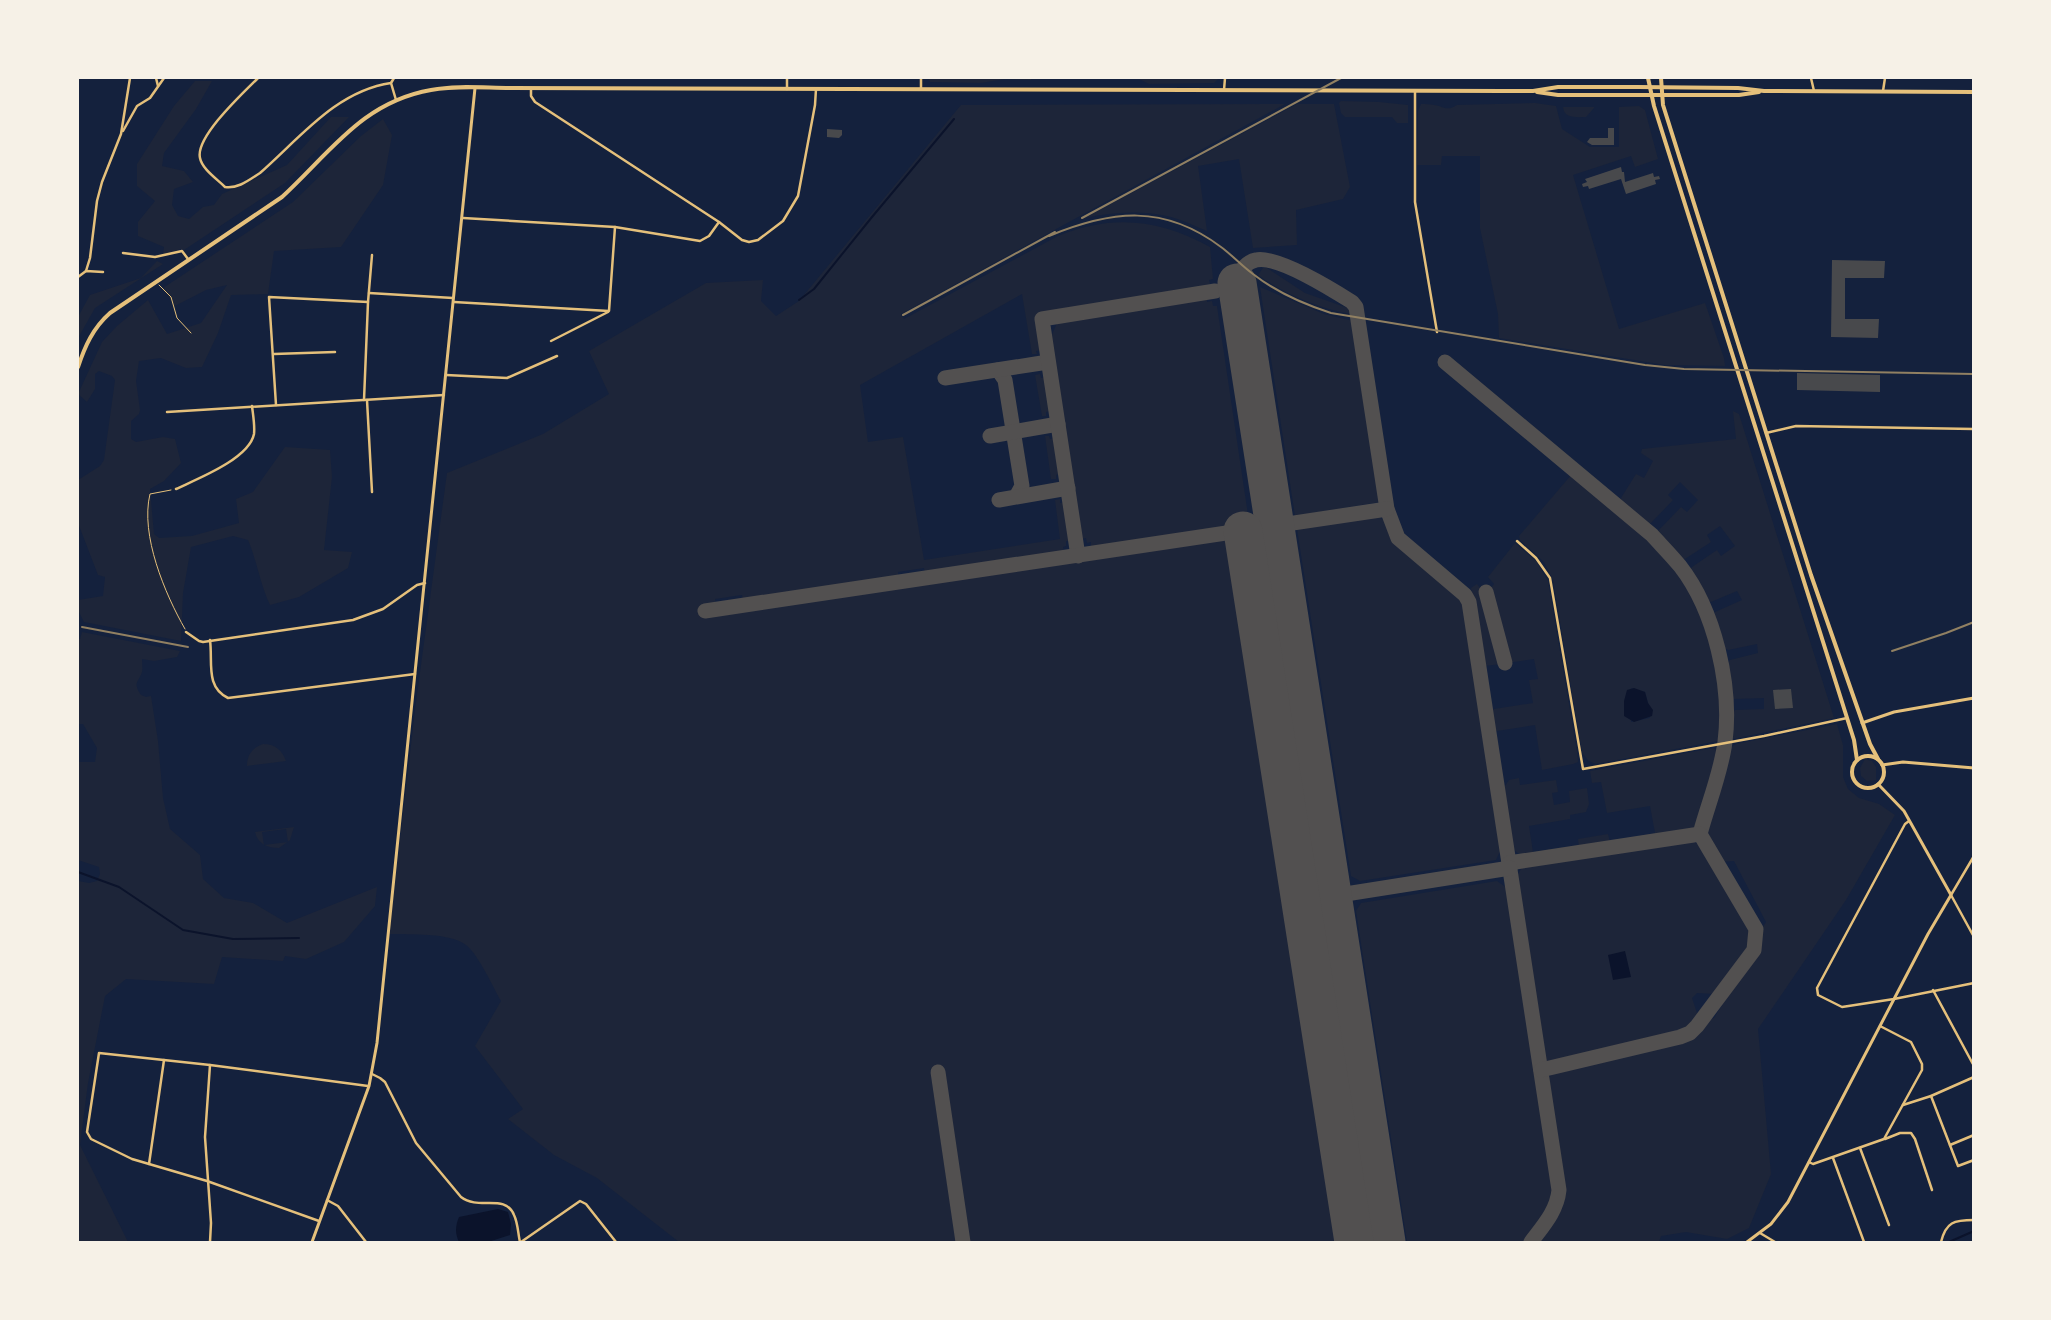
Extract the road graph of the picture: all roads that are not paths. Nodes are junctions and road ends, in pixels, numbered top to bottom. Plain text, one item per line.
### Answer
1 (130, 78) edge
2 (156, 78) edge
3 (164, 78) edge
4 (258, 78) edge
5 (394, 78) edge
6 (787, 78) edge
7 (921, 78) edge
8 (1225, 78) edge
9 (1648, 78) edge
10 (1661, 78) edge
11 (1811, 78) edge
12 (1885, 78) edge
13 (391, 83) junction
14 (158, 86) junction
15 (1650, 87) junction
16 (1662, 87) junction
17 (475, 88) junction
18 (531, 88) junction
19 (787, 89) junction
20 (816, 89) junction
21 (921, 89) junction
22 (1224, 90) junction
23 (1416, 91) junction
24 (1532, 91) junction
25 (1764, 92) junction
26 (1814, 92) junction
27 (1882, 92) junction
28 (1974, 92) edge
29 (1662, 95) junction
30 (1651, 96) junction
31 (396, 100) junction
32 (121, 134) junction
33 (463, 218) junction
34 (719, 222) junction
35 (615, 227) junction
36 (123, 253) dead end
37 (372, 255) dead end
38 (188, 259) junction
39 (86, 271) junction
40 (103, 272) dead end
41 (78, 277) edge
42 (368, 293) junction
43 (455, 300) junction
44 (368, 302) junction
45 (609, 312) junction
46 (1437, 332) dead end
47 (551, 341) dead end
48 (335, 352) dead end
49 (274, 354) junction
50 (557, 356) dead end
51 (78, 367) edge
52 (446, 375) junction
53 (444, 395) junction
54 (365, 400) junction
55 (276, 405) junction
56 (252, 406) junction
57 (166, 412) dead end
58 (1974, 429) edge
59 (1766, 433) junction
60 (176, 489) road end
61 (372, 492) dead end
62 (1516, 541) dead end
63 (425, 583) junction
64 (186, 632) road end
65 (210, 640) junction
66 (415, 674) junction
67 (1974, 698) edge
68 (1847, 718) junction
69 (1862, 723) junction
70 (1878, 759) junction
71 (1858, 760) junction
72 (1882, 765) junction
73 (1974, 768) edge
74 (1878, 784) junction
75 (1910, 820) junction
76 (1974, 856) edge
77 (1951, 895) junction
78 (1974, 937) edge
79 (1974, 983) edge
80 (1933, 990) junction
81 (1894, 999) junction
82 (1880, 1026) junction
83 (164, 1060) junction
84 (210, 1065) junction
85 (1974, 1066) edge
86 (372, 1074) junction
87 (1974, 1077) edge
88 (368, 1086) junction
89 (1931, 1096) junction
90 (1903, 1105) junction
91 (1974, 1135) edge
92 (1884, 1139) junction
93 (1950, 1145) junction
94 (1860, 1148) junction
95 (1833, 1158) junction
96 (1974, 1160) edge
97 (1809, 1162) junction
98 (149, 1164) junction
99 (208, 1181) junction
100 (1932, 1190) dead end
101 (327, 1200) junction
102 (1974, 1220) edge
103 (319, 1221) junction
104 (1889, 1225) dead end
105 (1760, 1233) junction
106 (210, 1242) edge
107 (312, 1242) edge
108 (366, 1242) edge
109 (521, 1242) edge
110 (616, 1242) edge
111 (1747, 1242) edge
112 (1775, 1242) edge
113 (1864, 1242) edge
114 (1941, 1242) edge

1 - 32 street
2 - 14 street
3 - 14 street
4 - 13 street
5 - 13 street
6 - 19 street
7 - 21 street
8 - 22 street
9 - 15 main road
10 - 16 main road
11 - 26 street
12 - 27 street
13 - 31 street
14 - 32 street
15 - 16 main road
15 - 24 main road
15 - 30 main road
16 - 25 main road
16 - 29 main road
17 - 18 main road
17 - 31 main road
17 - 33 street
18 - 19 main road
18 - 34 street
19 - 20 main road
20 - 21 main road
20 - 34 street
21 - 22 main road
22 - 23 main road
23 - 24 main road
23 - 46 street
24 - 30 main road
25 - 26 main road
25 - 29 main road
26 - 27 main road
27 - 28 main road
29 - 30 main road
29 - 59 main road
30 - 68 main road
31 - 38 main road
32 - 39 street
33 - 35 street
33 - 43 street
34 - 35 street
35 - 45 street
36 - 38 street
37 - 42 street
38 - 51 main road
39 - 40 street
39 - 41 street
42 - 43 street
42 - 44 street
43 - 45 street
43 - 52 street
44 - 49 street
44 - 54 street
45 - 47 street
48 - 49 street
49 - 55 street
50 - 52 street
52 - 53 street
53 - 54 street
53 - 63 street
54 - 55 street
54 - 61 street
55 - 56 street
56 - 57 street
56 - 60 street
58 - 59 street
59 - 69 main road
62 - 68 street
63 - 65 street
63 - 66 street
64 - 65 street
65 - 66 street
66 - 86 street
67 - 69 street
68 - 71 main road
69 - 70 main road
70 - 71 main road
70 - 72 main road
71 - 74 main road
72 - 73 street
72 - 74 main road
74 - 75 street
75 - 77 street
75 - 81 street
76 - 77 street
77 - 78 street
77 - 81 street
79 - 80 street
80 - 81 street
80 - 85 street
81 - 82 street
82 - 90 street
82 - 97 street
83 - 84 street
83 - 98 street
83 - 98 street
84 - 88 street
84 - 99 street
86 - 88 street
86 - 109 street
87 - 89 street
88 - 101 street
89 - 90 street
89 - 93 street
90 - 92 street
91 - 93 street
92 - 94 street
92 - 100 street
93 - 96 street
94 - 95 street
94 - 104 street
95 - 97 street
95 - 113 street
97 - 105 street
98 - 99 street
99 - 103 street
99 - 106 street
101 - 103 street
101 - 108 street
102 - 114 street
103 - 107 street
105 - 111 street
105 - 112 street
109 - 110 street

